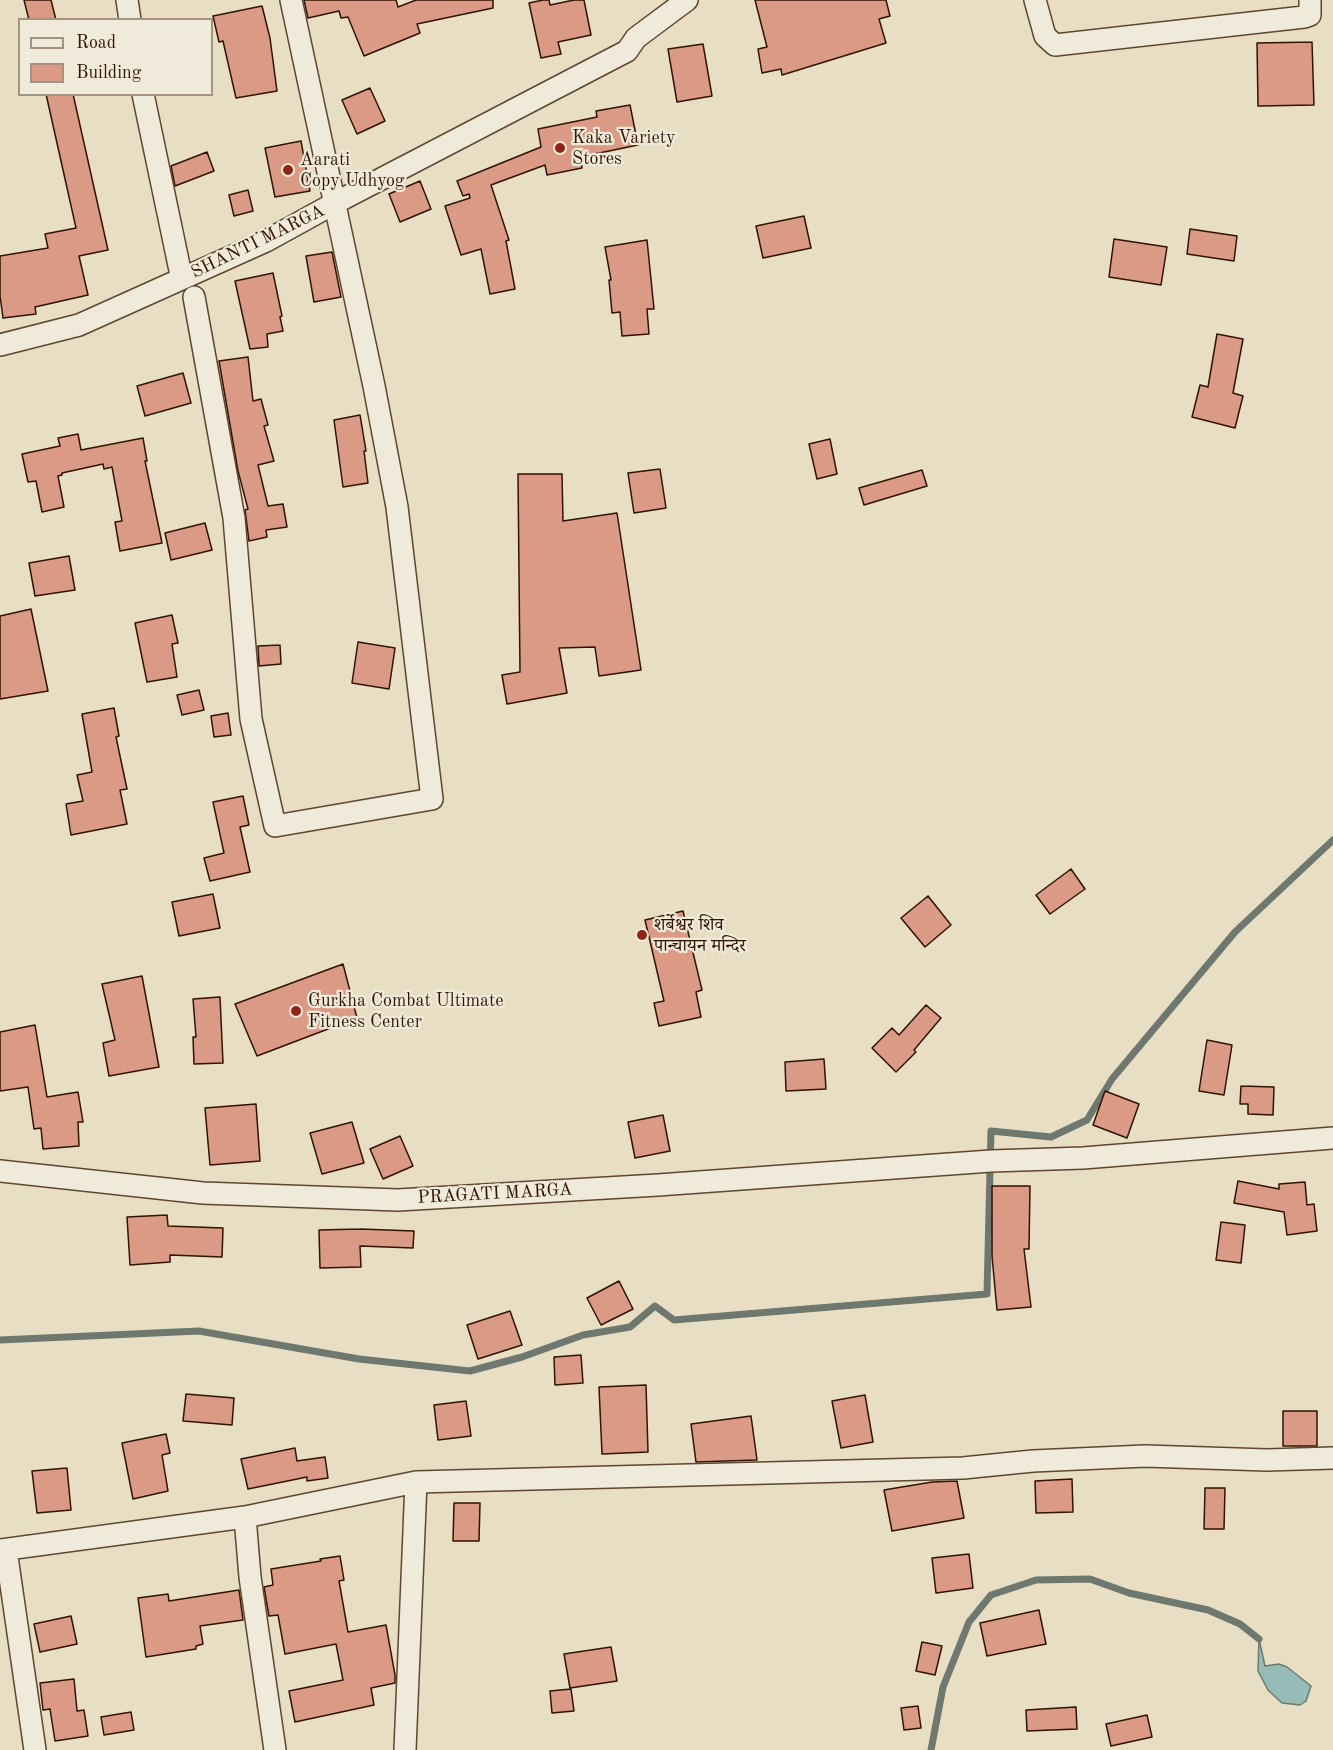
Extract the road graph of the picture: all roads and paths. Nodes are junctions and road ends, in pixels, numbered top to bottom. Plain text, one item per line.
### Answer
1 (127, 0) edge
2 (291, 0) edge
3 (687, 0) edge
4 (1035, 0) edge
5 (1310, 0) edge
6 (130, 18) edge
7 (143, 96) edge
8 (335, 203) junction
9 (181, 275) dead end
10 (194, 297) dead end
11 (0, 345) edge
12 (1333, 1138) edge
13 (0, 1171) edge
14 (1333, 1458) edge
15 (416, 1482) junction
16 (245, 1517) junction
17 (3, 1550) edge
18 (35, 1750) edge
19 (275, 1750) edge
20 (405, 1750) edge

1 - 6 street
2 - 8 street
3 - 8 street, SHANTI MARGA
4 - 5 street
7 - 9 street
8 - 10 street
8 - 11 street, SHANTI MARGA
12 - 13 street, PRAGATI MARGA
14 - 15 street
15 - 16 street
15 - 20 street
16 - 17 street
16 - 19 street
17 - 18 street

